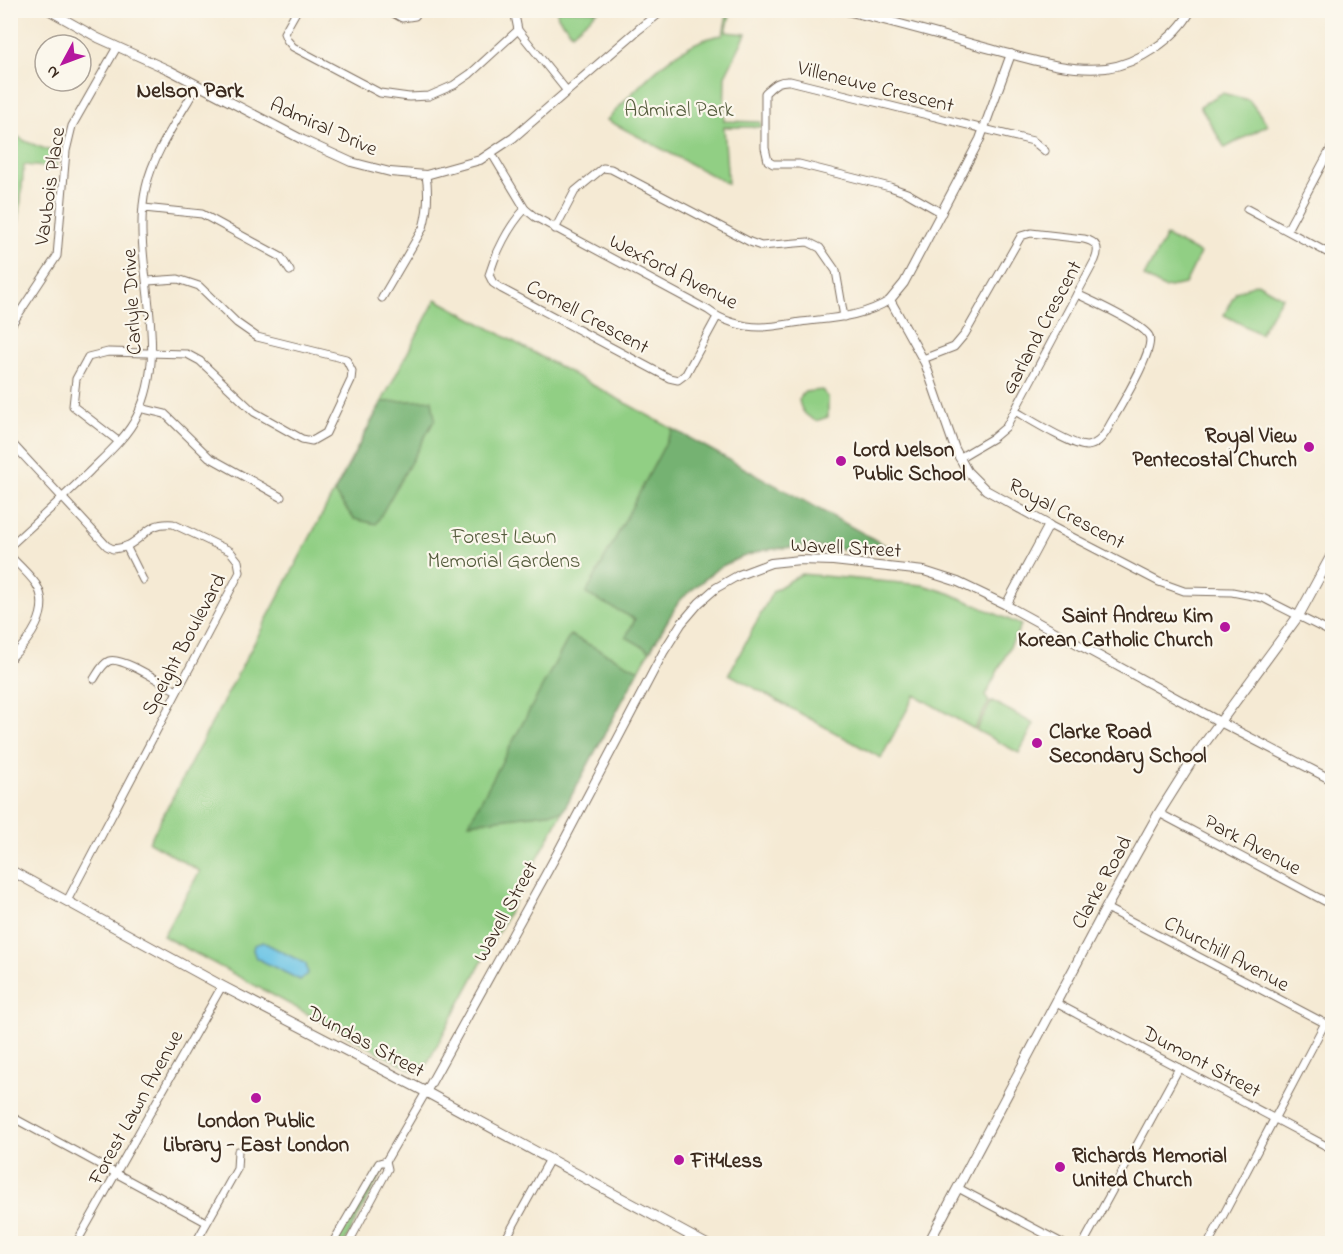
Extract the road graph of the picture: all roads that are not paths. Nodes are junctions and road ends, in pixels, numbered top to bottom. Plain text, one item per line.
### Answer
1 (48, 10) edge
2 (297, 10) edge
3 (388, 10) edge
4 (420, 10) edge
5 (514, 10) edge
6 (663, 10) edge
7 (842, 10) edge
8 (1191, 10) edge
9 (857, 12) edge
10 (518, 30) junction
11 (117, 47) junction
12 (1011, 54) junction
13 (197, 86) junction
14 (567, 91) junction
15 (983, 129) junction
16 (1332, 146) edge
17 (1045, 151) dead end
18 (492, 154) junction
19 (426, 175) junction
20 (144, 208) junction
21 (525, 209) junction
22 (1246, 209) dead end
23 (942, 213) junction
24 (555, 229) junction
25 (1287, 230) junction
26 (1332, 255) edge
27 (290, 271) dead end
28 (148, 281) junction
29 (1077, 294) junction
30 (382, 298) dead end
31 (890, 300) junction
32 (717, 317) junction
33 (844, 317) junction
34 (10, 327) edge
35 (152, 354) junction
36 (923, 359) junction
37 (140, 408) junction
38 (1015, 411) junction
39 (10, 441) edge
40 (118, 441) junction
41 (959, 458) junction
42 (281, 497) dead end
43 (62, 498) junction
44 (1049, 525) junction
45 (10, 546) edge
46 (126, 546) junction
47 (1332, 554) edge
48 (10, 556) edge
49 (143, 580) dead end
50 (1006, 605) junction
51 (1299, 615) junction
52 (1332, 633) edge
53 (10, 659) edge
54 (94, 679) dead end
55 (177, 691) junction
56 (1220, 722) junction
57 (1332, 780) edge
58 (1159, 813) junction
59 (10, 870) edge
60 (67, 901) junction
61 (1332, 905) edge
62 (1106, 908) junction
63 (222, 986) junction
64 (1056, 1003) junction
65 (1329, 1025) edge
66 (1179, 1068) junction
67 (426, 1092) junction
68 (10, 1116) edge
69 (1274, 1118) junction
70 (1332, 1149) edge
71 (238, 1151) dead end
72 (550, 1159) junction
73 (386, 1161) junction
74 (117, 1173) junction
75 (958, 1188) junction
76 (206, 1222) junction
77 (75, 1244) edge
78 (195, 1244) edge
79 (332, 1244) edge
80 (348, 1244) edge
81 (503, 1244) edge
82 (706, 1244) edge
83 (928, 1244) edge
84 (1064, 1244) edge
85 (1083, 1244) edge
86 (1208, 1244) edge

1 - 11 street, Admiral Drive
2 - 10 street
3 - 4 street
5 - 10 street
6 - 14 street, Admiral Drive
7 - 9 street
8 - 12 street
9 - 12 street
10 - 14 street
11 - 13 street, Admiral Drive
11 - 34 street, Vaubois Place
12 - 15 street, Wexford Avenue
13 - 19 street, Admiral Drive
13 - 20 street, Carlyle Drive
14 - 18 street, Admiral Drive
15 - 17 street
15 - 23 street, Wexford Avenue
15 - 23 street, Villeneuve Crescent
16 - 25 street
18 - 19 street, Admiral Drive
18 - 21 street, Wexford Avenue
19 - 30 street
20 - 27 street
20 - 28 street, Carlyle Drive
21 - 24 street, Wexford Avenue
21 - 32 street, Cornell Crescent
22 - 25 street
23 - 31 street, Wexford Avenue
24 - 32 street, Wexford Avenue
24 - 33 street
25 - 26 street
28 - 35 street, Carlyle Drive
28 - 35 street
29 - 36 street, Garland Crescent
29 - 38 street, Garland Crescent
29 - 38 street
31 - 33 street, Wexford Avenue
31 - 36 street, Royal Crescent
32 - 33 street, Wexford Avenue
35 - 37 street, Carlyle Drive
35 - 40 street
36 - 41 street, Royal Crescent
37 - 40 street, Carlyle Drive
37 - 42 street
38 - 41 street, Garland Crescent
39 - 43 street
40 - 43 street, Carlyle Drive
41 - 44 street, Royal Crescent
43 - 45 street, Carlyle Drive
43 - 46 street
44 - 50 street
44 - 51 street, Royal Crescent
46 - 49 street
46 - 55 street, Speight Boulevard
47 - 51 main road, Clarke Road
48 - 53 street
50 - 56 street, Wavell Street
50 - 67 street, Wavell Street
51 - 52 street, Royal Crescent
51 - 56 main road, Clarke Road
54 - 55 street
55 - 60 street, Speight Boulevard
56 - 57 street, Wavell Street
56 - 58 main road, Clarke Road
58 - 61 street, Park Avenue
58 - 62 main road, Clarke Road
59 - 60 main road, Dundas Street
60 - 63 main road, Dundas Street
62 - 64 main road, Clarke Road
62 - 65 street, Churchill Avenue
63 - 67 main road, Dundas Street
63 - 74 street, Forest Lawn Avenue
64 - 66 street, Dumont Street
64 - 75 main road, Clarke Road
65 - 69 street
66 - 69 street, Dumont Street
66 - 85 street
67 - 72 main road, Dundas Street
67 - 73 street
68 - 74 street
69 - 70 street, Dumont Street
69 - 86 street
71 - 76 street
72 - 81 street
72 - 82 main road, Dundas Street
73 - 79 street
73 - 80 street
74 - 76 street
74 - 77 street, Forest Lawn Avenue
75 - 83 main road, Clarke Road
75 - 84 street
76 - 78 street

